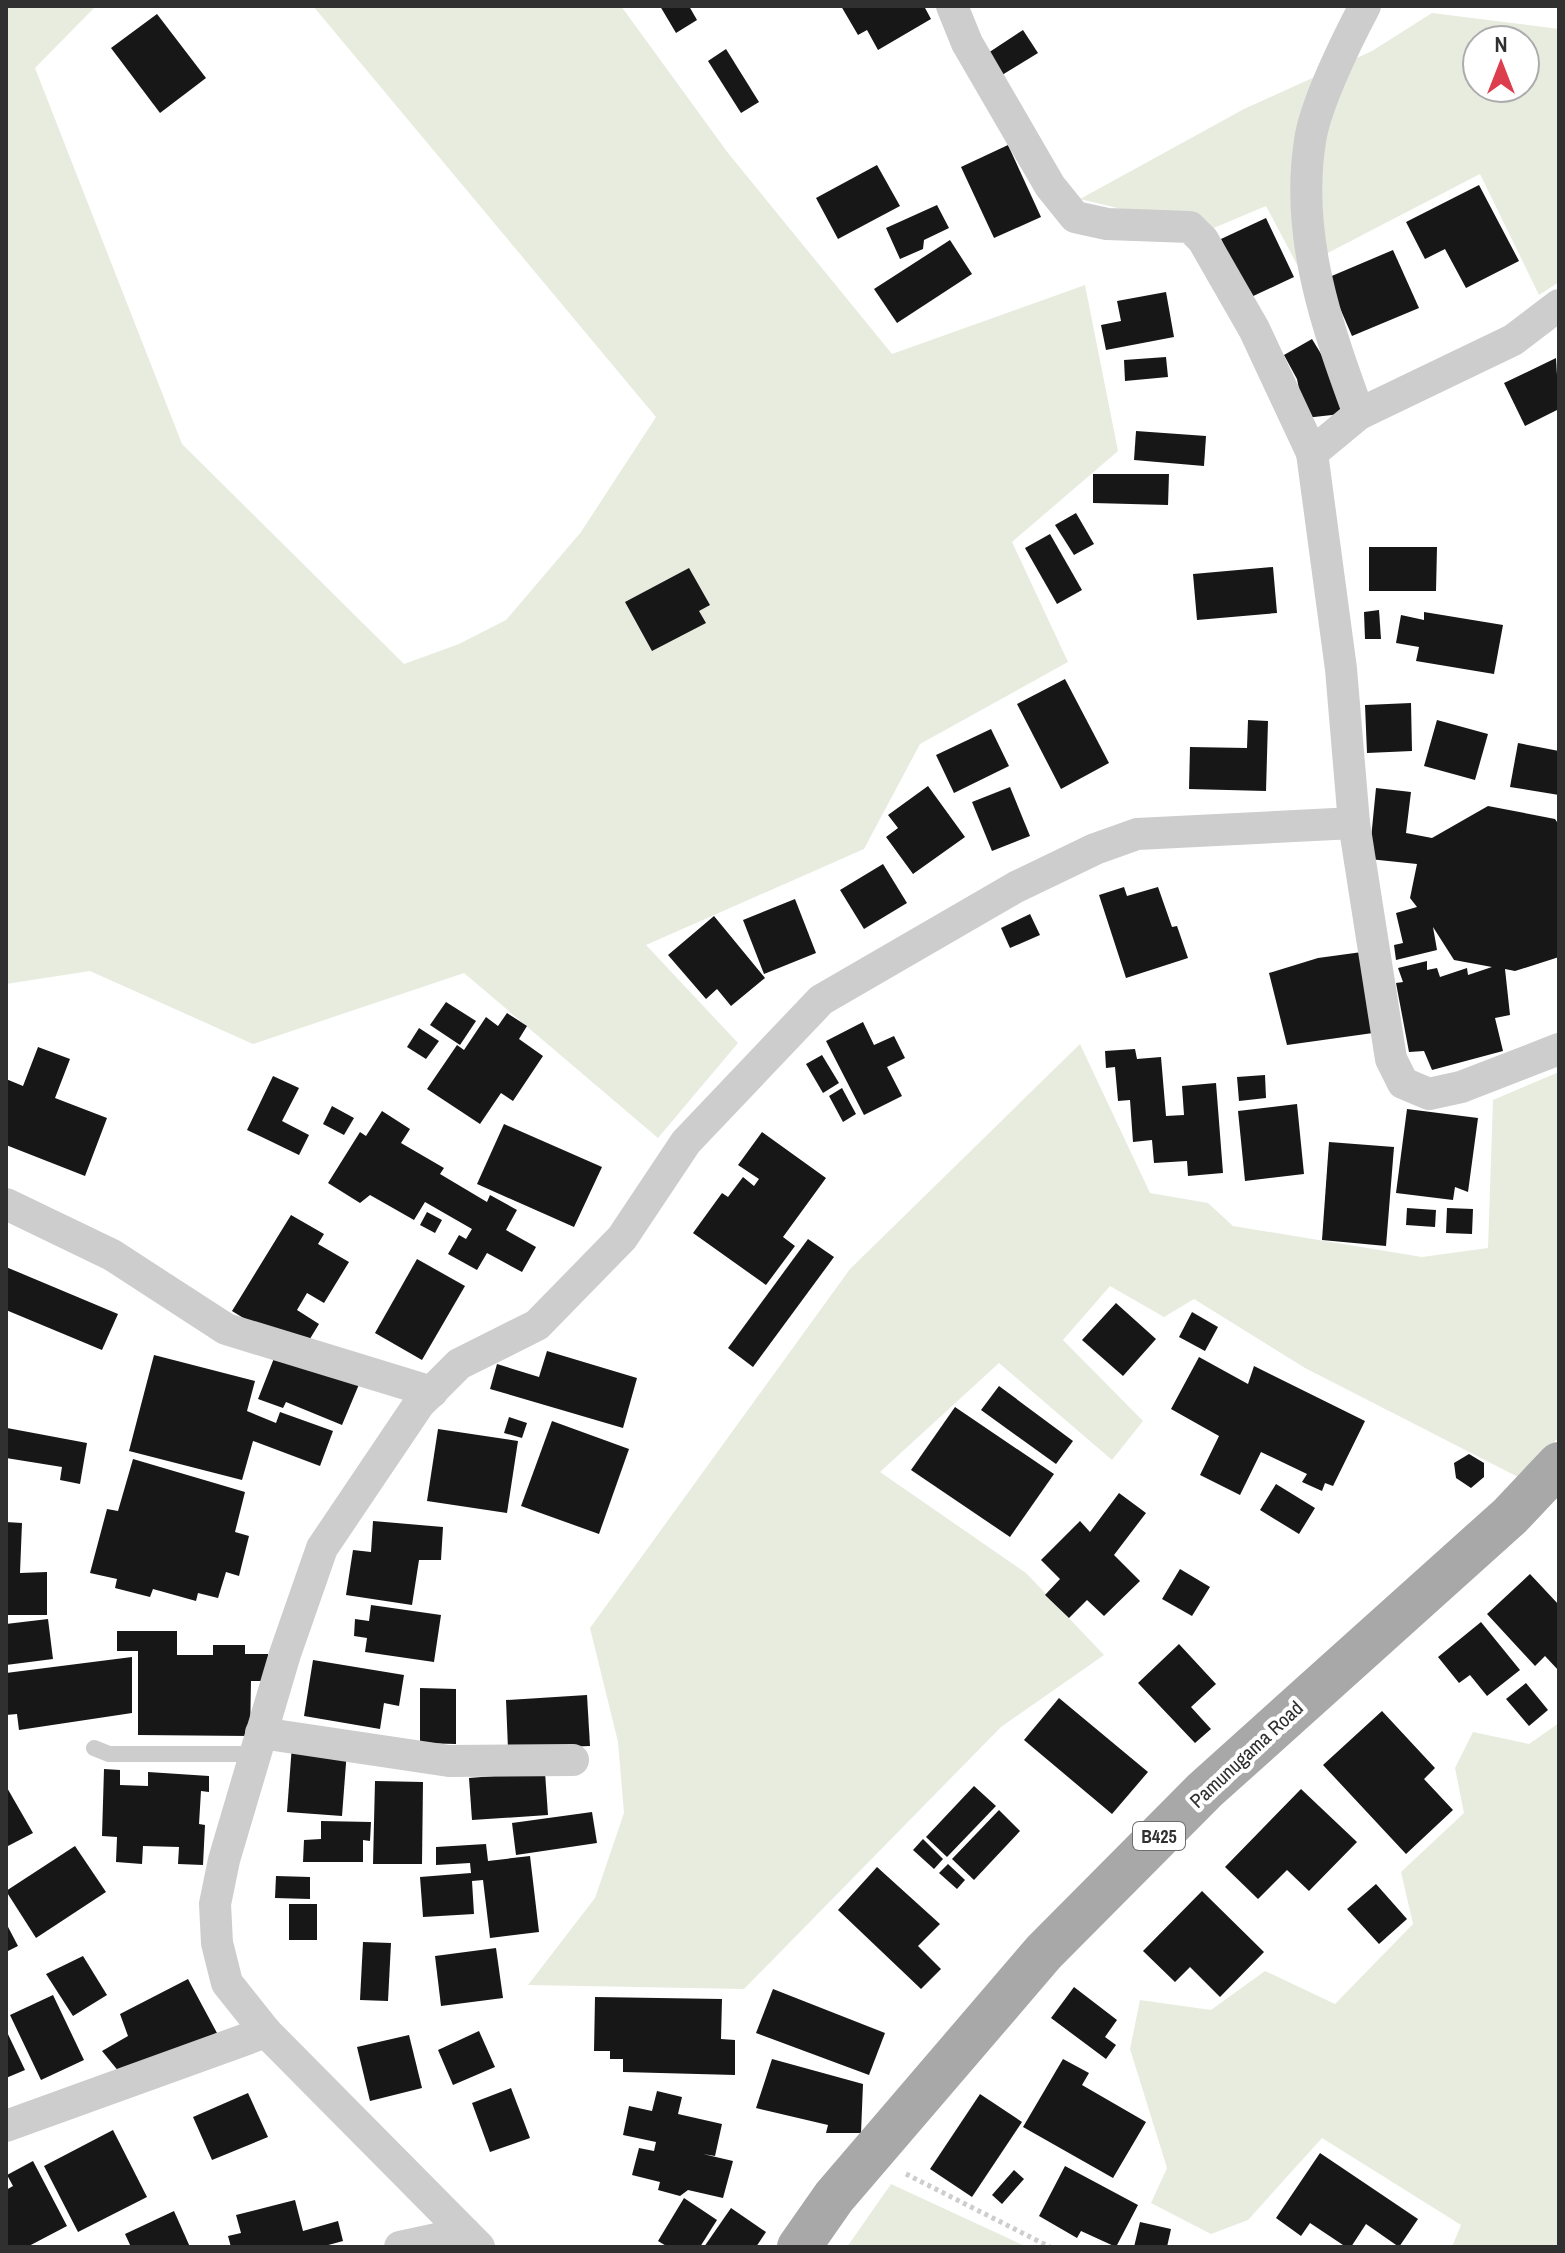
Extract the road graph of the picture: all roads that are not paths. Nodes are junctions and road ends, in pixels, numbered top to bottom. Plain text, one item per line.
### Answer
1 (952, 6) edge
2 (1365, 6) edge
3 (1559, 305) edge
4 (1359, 414) junction
5 (1312, 453) junction
6 (1354, 823) junction
7 (1559, 1049) edge
8 (6, 1204) edge
9 (432, 1392) junction
10 (1559, 1464) edge
11 (258, 1743) junction
12 (94, 1748) dead end
13 (573, 1760) dead end
14 (266, 2032) junction
15 (6, 2126) edge
16 (472, 2240) edge
17 (400, 2247) edge
18 (799, 2247) edge

1 - 5 street
2 - 4 street
3 - 4 street
4 - 5 street
5 - 6 street
6 - 7 street
6 - 9 street
8 - 9 street
9 - 11 street
10 - 18 main road, Pamunugama Road / B425
11 - 12 lane
11 - 13 street
11 - 14 street
14 - 15 street
14 - 16 street
16 - 17 street

